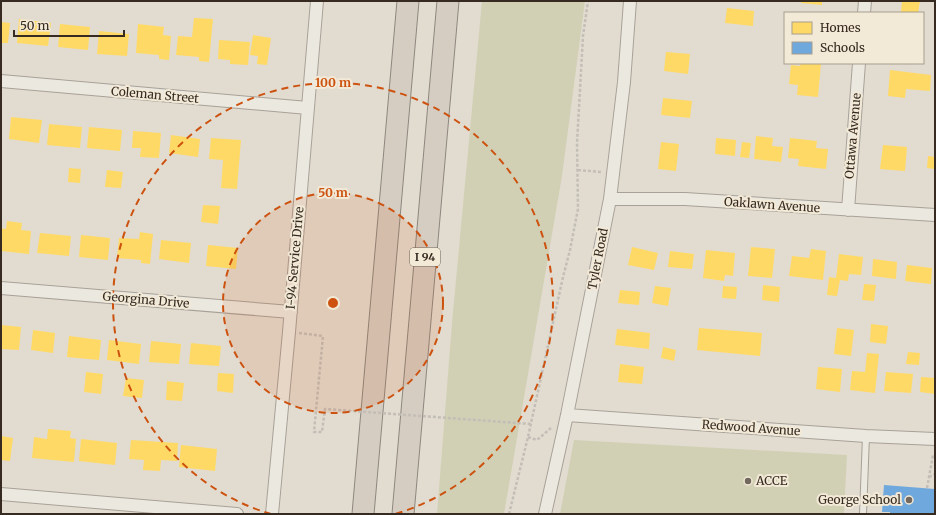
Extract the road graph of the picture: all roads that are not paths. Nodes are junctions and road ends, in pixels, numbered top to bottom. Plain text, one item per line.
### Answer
1 (317, 1) edge
2 (408, 1) edge
3 (448, 1) edge
4 (630, 1) edge
5 (865, 1) edge
6 (864, 12) edge
7 (859, 64) edge
8 (1, 81) edge
9 (308, 108) junction
10 (610, 199) junction
11 (848, 210) junction
12 (935, 215) edge
13 (1, 288) edge
14 (291, 312) junction
15 (567, 415) junction
16 (866, 436) junction
17 (935, 439) edge
18 (1, 494) edge
19 (237, 514) edge
20 (272, 514) edge
21 (364, 514) edge
22 (403, 514) edge
23 (545, 514) edge
24 (863, 514) edge

1 - 9 street, I-94 Service Drive
2 - 21 highway
3 - 22 highway, I 94
4 - 10 street, Tyler Road
5 - 6 street
7 - 11 street, Ottawa Avenue
8 - 9 street, Coleman Street
9 - 14 street, I-94 Service Drive
10 - 11 street, Oaklawn Avenue
10 - 15 street, Tyler Road
11 - 12 street, Oaklawn Avenue
13 - 14 street, Georgina Drive
14 - 20 street, I-94 Service Drive
15 - 16 street, Redwood Avenue
15 - 23 street, Tyler Road
16 - 17 street, Redwood Avenue
16 - 24 lane
18 - 19 street

